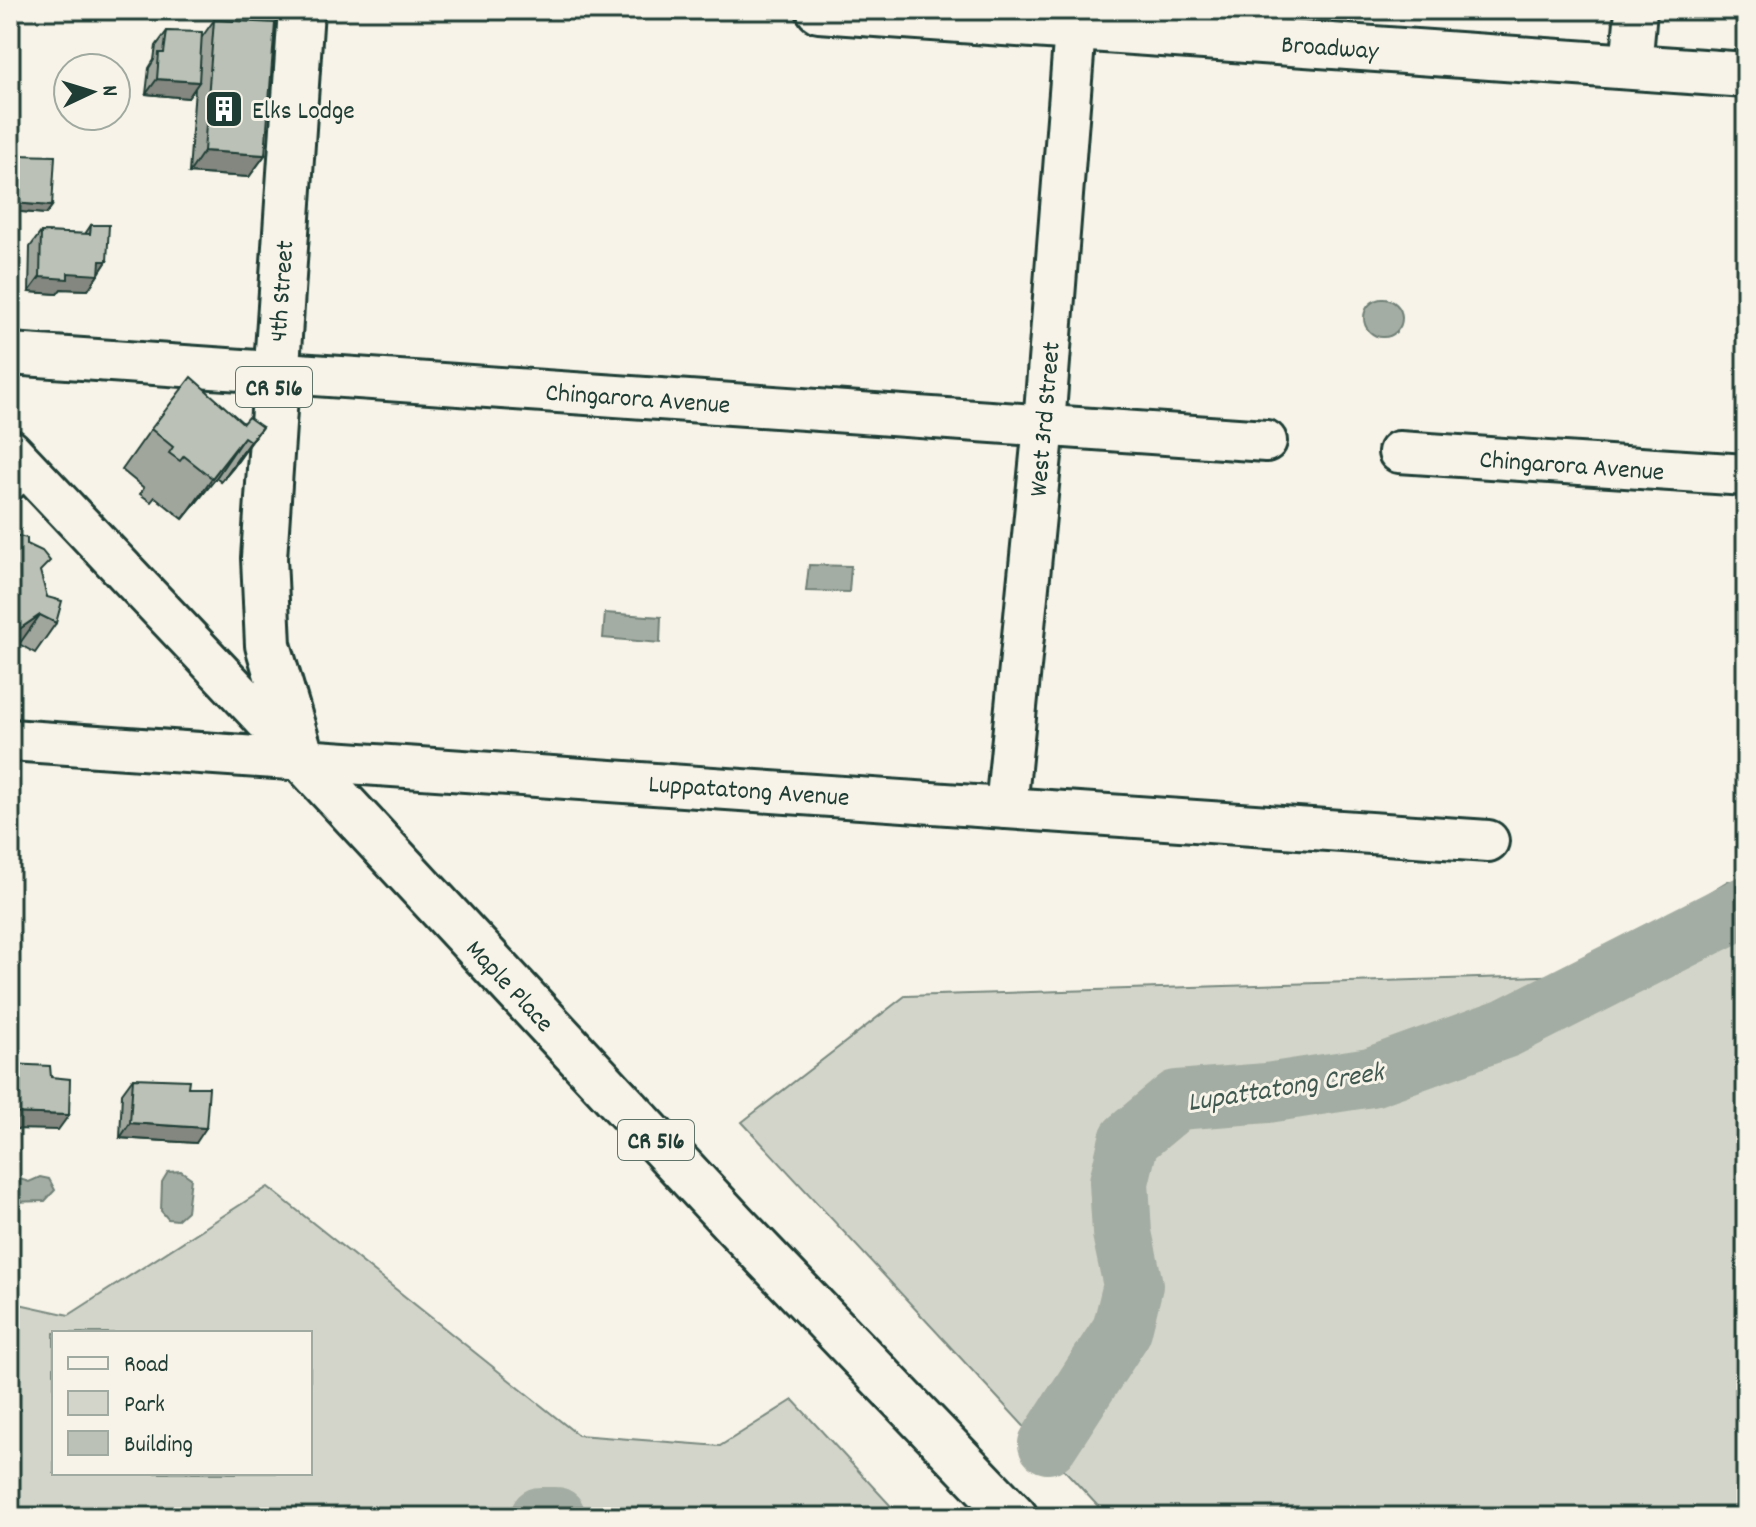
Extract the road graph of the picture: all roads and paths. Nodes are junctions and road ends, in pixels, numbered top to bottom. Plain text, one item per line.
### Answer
1 (301, 10) edge
2 (819, 10) edge
3 (1636, 10) edge
4 (876, 12) edge
5 (1075, 29) junction
6 (1631, 67) junction
7 (1746, 75) edge
8 (10, 354) edge
9 (275, 372) junction
10 (1044, 425) junction
11 (1266, 441) dead end
12 (1399, 452) dead end
13 (17, 472) edge
14 (1746, 475) edge
15 (10, 740) edge
16 (302, 759) junction
17 (1006, 808) junction
18 (1488, 841) dead end
19 (1015, 1517) edge

1 - 9 main road, 4th Street / CR 516
2 - 4 main road, Broadway
3 - 6 street
4 - 5 main road, Broadway
5 - 6 main road, Broadway
5 - 10 street, West 3rd Street
6 - 7 main road, Broadway
8 - 9 street, Chingarora Avenue
9 - 10 street, Chingarora Avenue
9 - 16 main road, 4th Street / CR 516
10 - 11 street, Chingarora Avenue
10 - 17 street, West 3rd Street
12 - 14 street, Chingarora Avenue
13 - 16 street, Maple Place
15 - 16 street, Luppatatong Avenue
16 - 17 street, Luppatatong Avenue
16 - 19 main road, Maple Place / CR 516
17 - 18 street, Luppatatong Avenue

